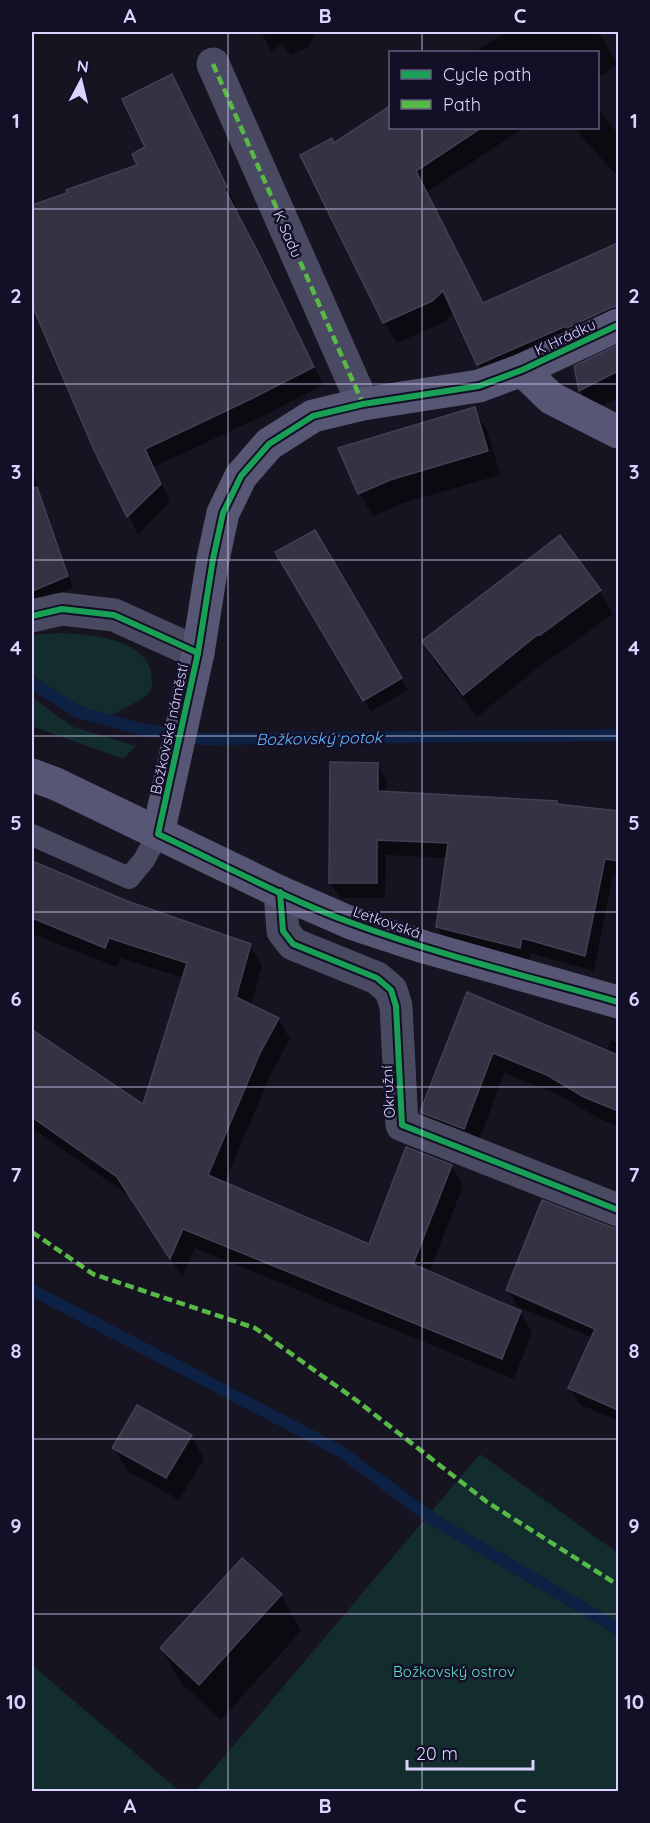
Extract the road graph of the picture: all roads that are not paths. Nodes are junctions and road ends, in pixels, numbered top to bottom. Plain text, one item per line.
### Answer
1 (213, 64) dead end
2 (618, 325) edge
3 (522, 370) junction
4 (363, 404) junction
5 (618, 432) edge
6 (32, 616) edge
7 (198, 653) junction
8 (32, 775) edge
9 (158, 834) junction
10 (32, 835) edge
11 (280, 892) junction
12 (618, 1002) edge
13 (618, 1210) edge

1 - 4 street, K Sadu
2 - 3 street, K Hrádku
3 - 4 street, Božkovské náměstí
3 - 5 street
4 - 7 street, Božkovské náměstí
6 - 7 street
7 - 9 street, Božkovské náměstí
8 - 9 street, Letkovská
9 - 10 lane
9 - 11 street, Letkovská
11 - 12 street, Letkovská
11 - 13 street, Okružní

